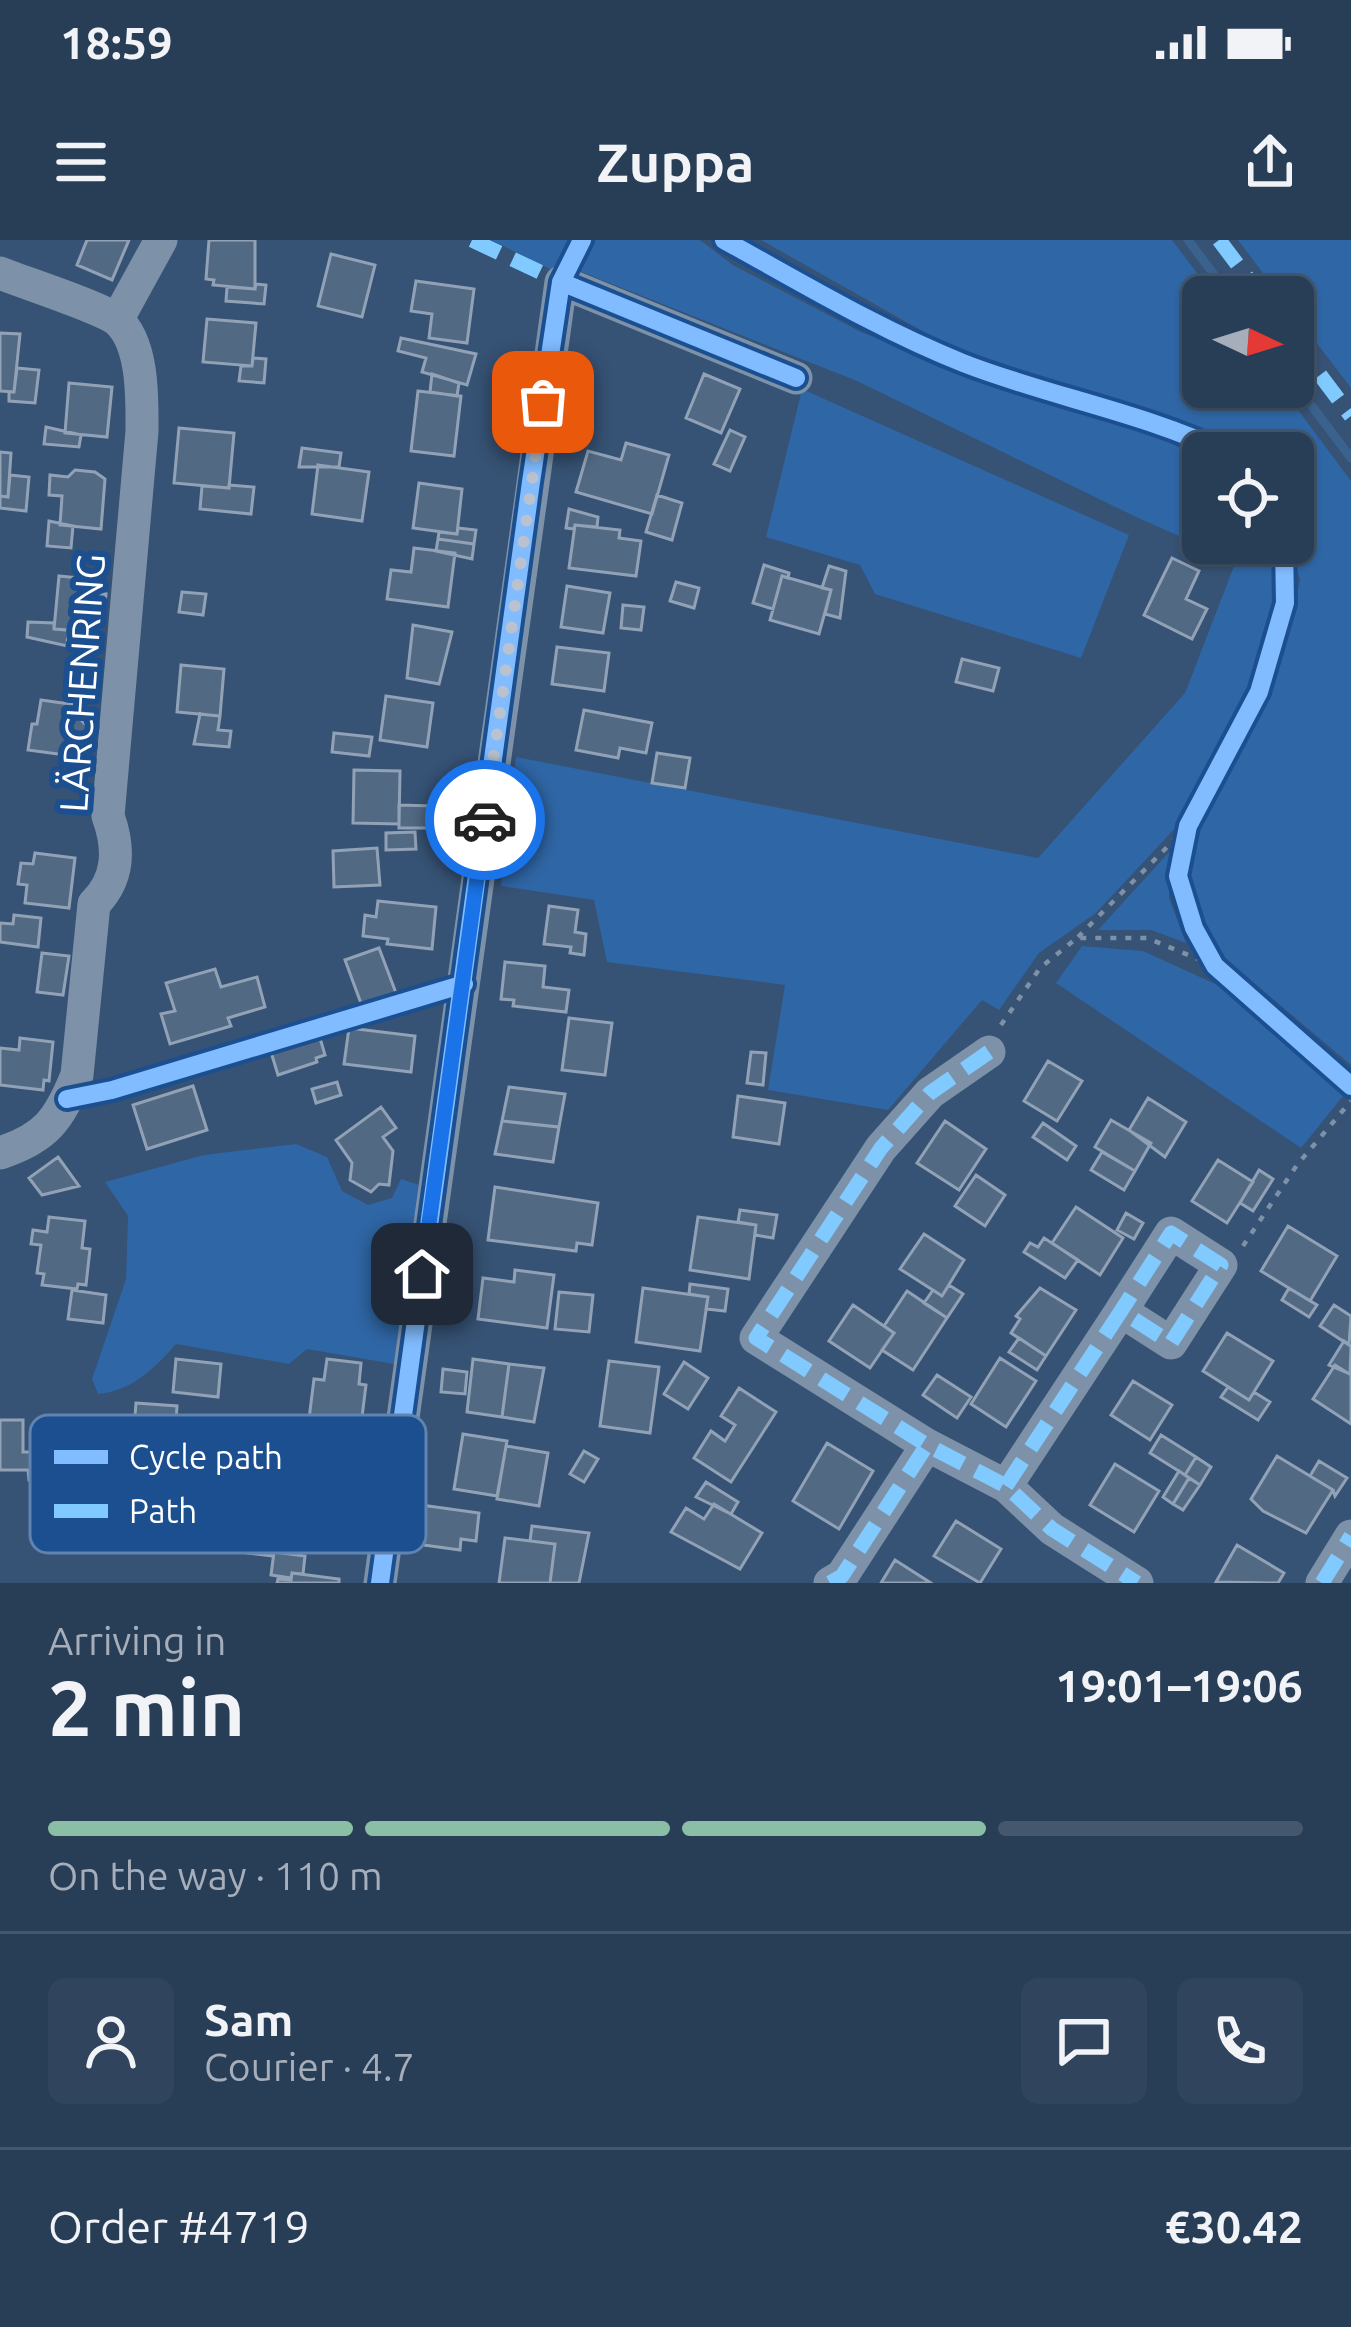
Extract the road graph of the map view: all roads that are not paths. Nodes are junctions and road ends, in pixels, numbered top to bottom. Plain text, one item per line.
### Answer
1 (161, 240) edge
2 (0, 272) edge
3 (117, 320) junction
4 (796, 378) dead end
5 (989, 1052) road end
6 (0, 1153) edge
7 (1120, 1312) junction
8 (403, 1415) edge
9 (926, 1445) junction
10 (1006, 1486) junction
11 (1351, 1536) edge
12 (384, 1553) edge
13 (380, 1583) edge
14 (830, 1583) edge
15 (1137, 1583) edge
16 (1322, 1583) edge

1 - 3 street
2 - 3 street
3 - 6 street, LÄRCHENRING
4 - 8 street
5 - 9 street
7 - 7 street
7 - 10 street
9 - 10 street
9 - 14 street
10 - 15 street
11 - 16 street
12 - 13 street

